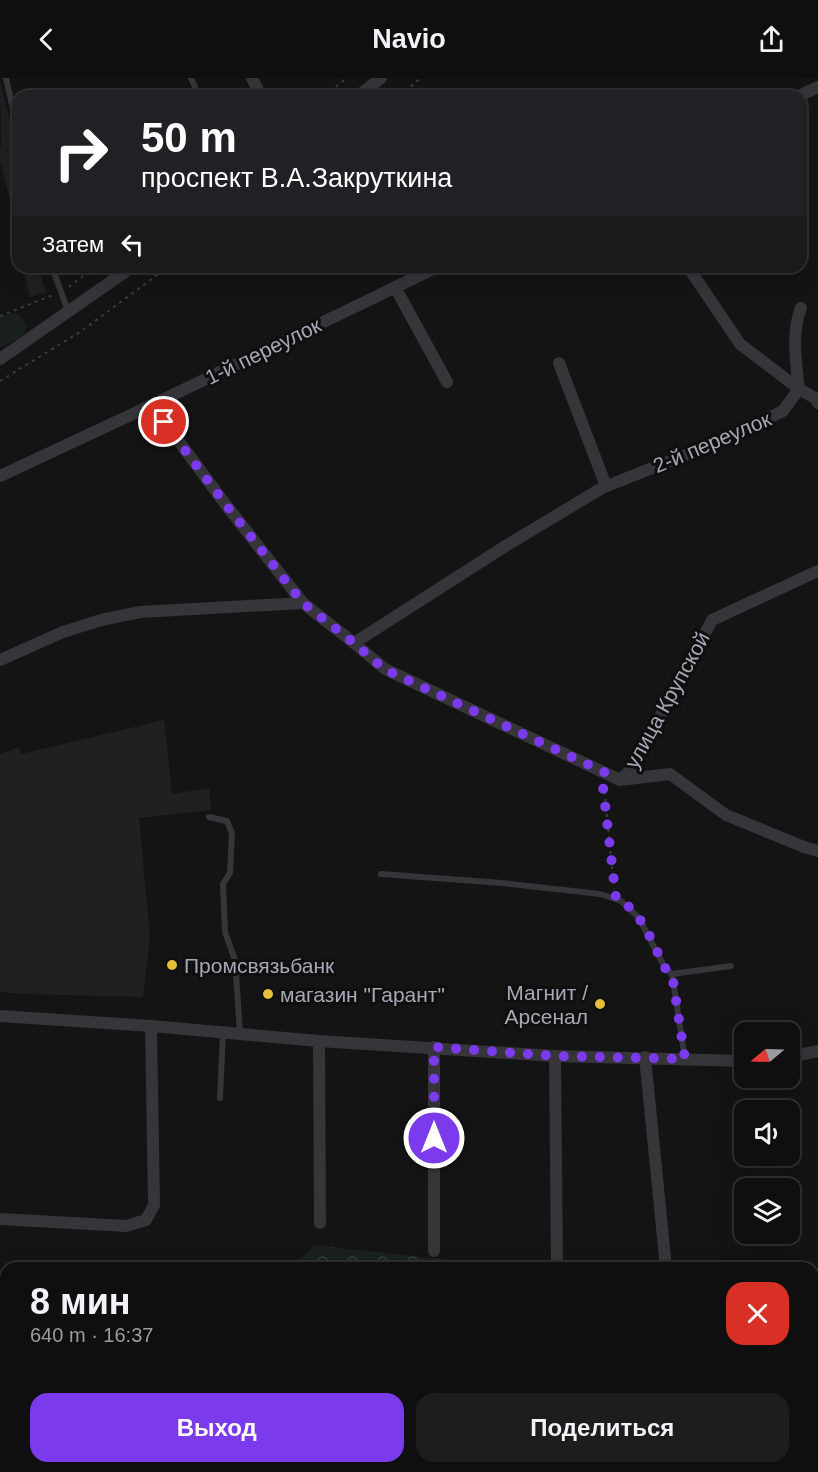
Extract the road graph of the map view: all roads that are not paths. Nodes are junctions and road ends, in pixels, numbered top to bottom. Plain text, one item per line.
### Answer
1 (6, 78) edge
2 (381, 78) edge
3 (366, 90) edge
4 (12, 104) edge
5 (54, 273) edge
6 (124, 273) edge
7 (424, 273) edge
8 (692, 273) edge
9 (395, 287) junction
10 (801, 308) dead end
11 (69, 312) junction
12 (0, 359) edge
13 (559, 363) dead end
14 (447, 382) dead end
15 (799, 389) junction
16 (818, 403) edge
17 (152, 405) junction
18 (0, 476) edge
19 (606, 486) junction
20 (818, 571) edge
21 (303, 603) junction
22 (354, 643) junction
23 (0, 660) edge
24 (620, 780) junction
25 (209, 817) dead end
26 (818, 851) edge
27 (381, 873) dead end
28 (731, 966) dead end
29 (672, 974) junction
30 (0, 1016) edge
31 (151, 1026) junction
32 (223, 1032) junction
33 (240, 1034) junction
34 (319, 1041) junction
35 (434, 1047) junction
36 (818, 1051) edge
37 (800, 1055) edge
38 (555, 1056) junction
39 (645, 1057) junction
40 (685, 1059) junction
41 (734, 1061) edge
42 (220, 1098) dead end
43 (0, 1219) edge
44 (320, 1223) dead end
45 (434, 1251) dead end
46 (557, 1262) edge
47 (665, 1262) edge

1 - 4 lane
2 - 3 street
5 - 11 lane
6 - 11 street
7 - 9 street, 1-й переулок
8 - 15 street
9 - 14 street
9 - 17 street, 1-й переулок
10 - 15 street
11 - 12 street
13 - 19 street
15 - 16 street
15 - 19 street, 2-й переулок
17 - 18 street, 1-й переулок
17 - 21 street, улица Крупской
19 - 22 street, 2-й переулок
20 - 24 street, улица Крупской
21 - 22 street, улица Крупской
21 - 23 street
22 - 24 street, улица Крупской
24 - 26 street, улица Крупской
25 - 33 lane
27 - 29 lane
28 - 29 lane
29 - 40 lane
30 - 31 street
31 - 32 street
31 - 43 street
32 - 33 street
32 - 42 lane
33 - 34 street
34 - 35 street
34 - 44 street
35 - 38 street
35 - 45 street
36 - 37 street
38 - 39 street
38 - 46 street
39 - 40 street
39 - 47 street
40 - 41 street

